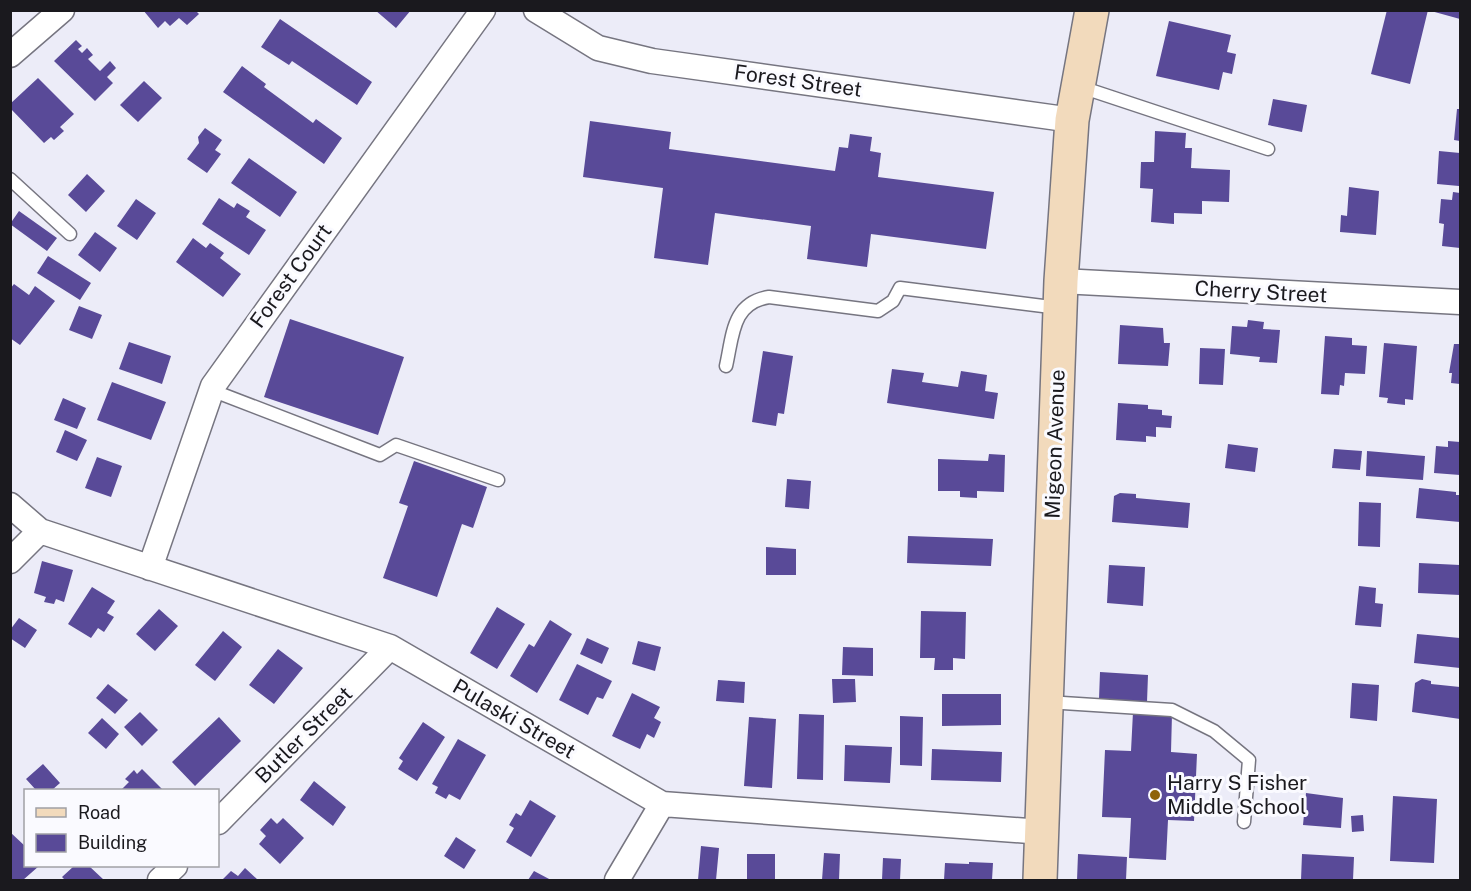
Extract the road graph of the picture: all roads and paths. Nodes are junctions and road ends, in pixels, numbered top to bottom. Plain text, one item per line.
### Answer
1 (62, 10) edge
2 (483, 10) edge
3 (536, 10) edge
4 (1092, 10) edge
5 (10, 55) edge
6 (1078, 86) junction
7 (1072, 120) junction
8 (1268, 149) dead end
9 (10, 180) edge
10 (70, 234) dead end
11 (1060, 294) junction
12 (1461, 302) edge
13 (726, 366) dead end
14 (211, 390) junction
15 (498, 480) dead end
16 (10, 506) edge
17 (40, 531) junction
18 (10, 561) edge
19 (150, 568) junction
20 (390, 647) junction
21 (1045, 702) junction
22 (662, 804) junction
23 (219, 821) edge
24 (1244, 822) dead end
25 (1042, 832) junction
26 (174, 867) edge
27 (160, 880) edge
28 (617, 880) edge
29 (1040, 880) edge

1 - 5 street
2 - 14 street, Forest Court
3 - 7 street, Forest Street
4 - 6 main road, Migeon Avenue
6 - 7 main road, Migeon Avenue
6 - 8 lane
7 - 11 main road, Migeon Avenue
9 - 10 lane
11 - 12 street, Cherry Street
11 - 13 lane
11 - 21 main road, Migeon Avenue
14 - 15 lane
14 - 19 street, Forest Court
16 - 17 street, Pulaski Street
17 - 18 street
17 - 19 street, Pulaski Street
19 - 20 street, Pulaski Street
20 - 22 street, Pulaski Street
20 - 23 street, Butler Street
21 - 24 lane
21 - 25 main road, Migeon Avenue
22 - 25 street, Pulaski Street
22 - 28 street
25 - 29 main road, Migeon Avenue
26 - 27 street

